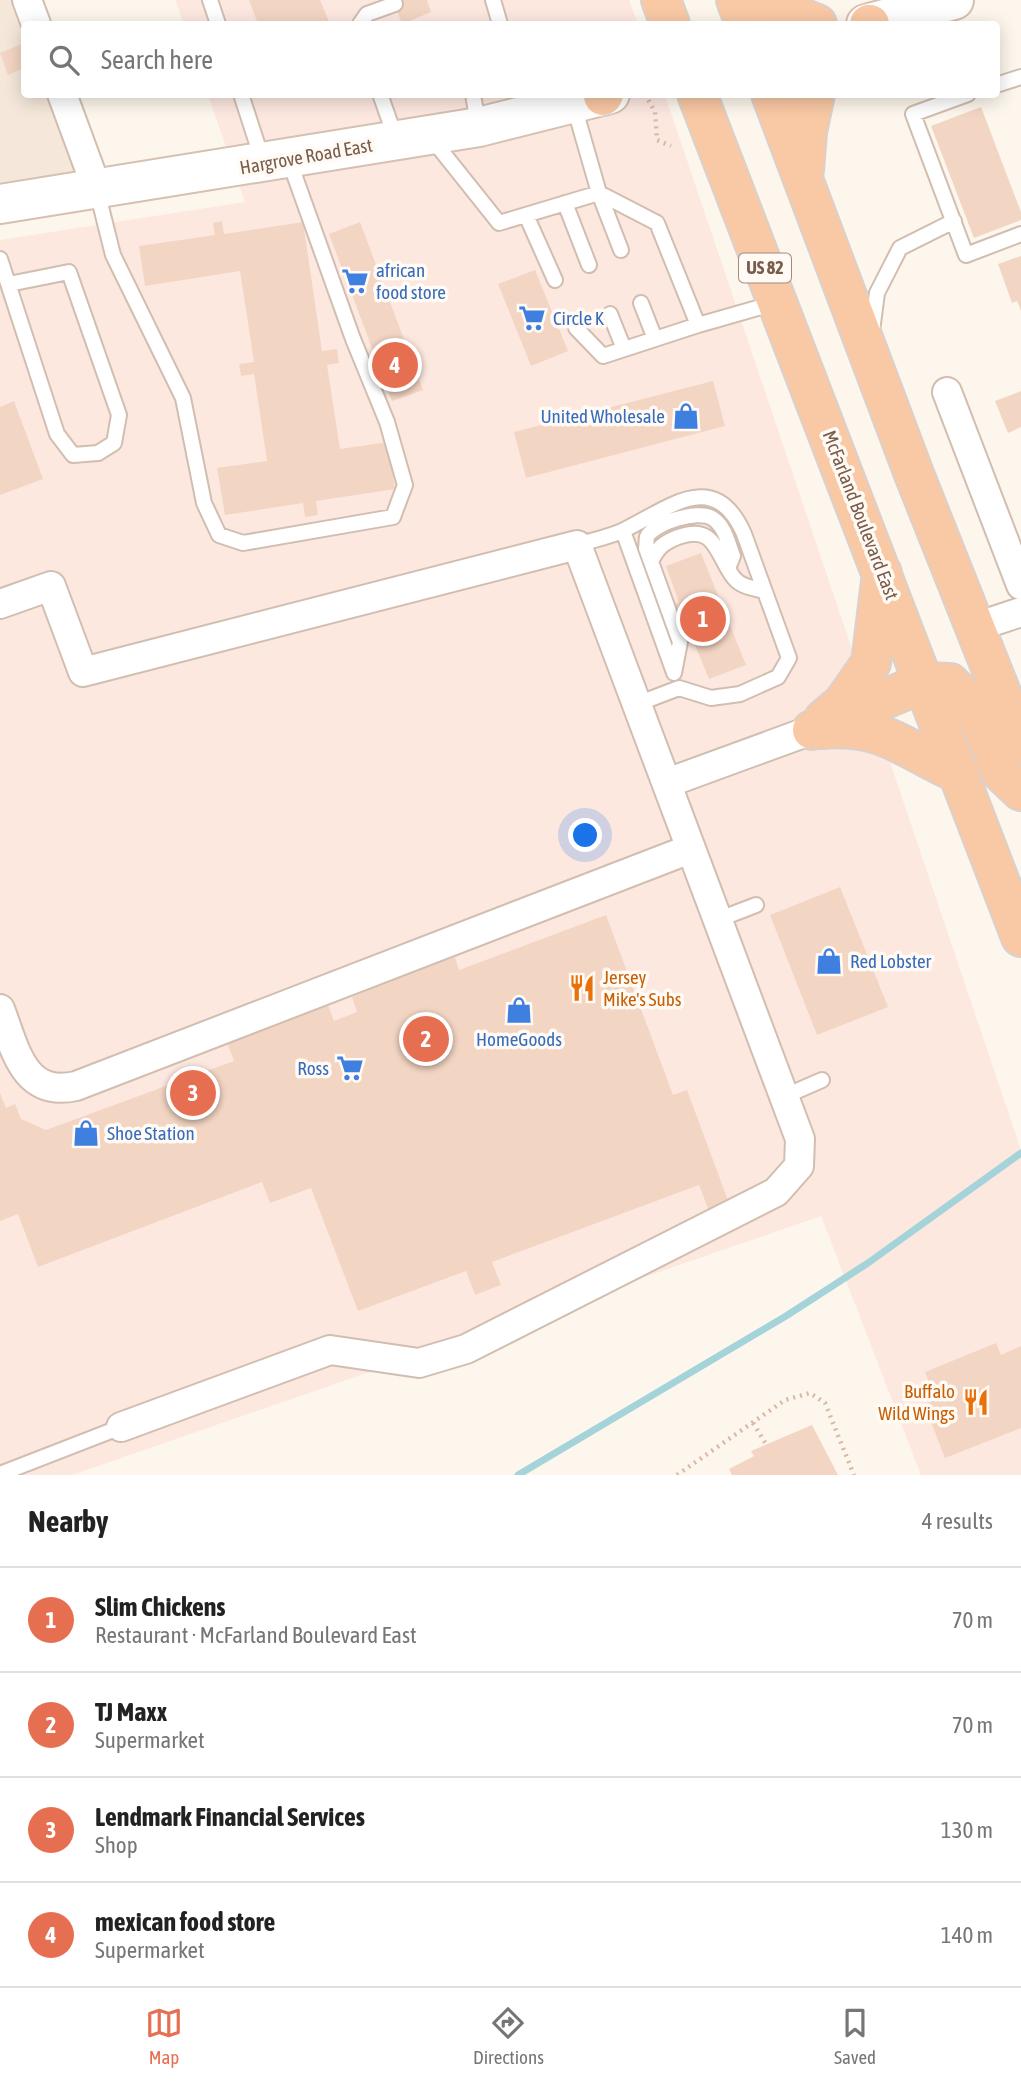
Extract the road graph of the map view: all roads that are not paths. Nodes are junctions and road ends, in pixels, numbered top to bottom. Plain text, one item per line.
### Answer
1 (27, 0) edge
2 (210, 0) edge
3 (648, 0) edge
4 (661, 0) edge
5 (736, 0) edge
6 (769, 0) edge
7 (954, 0) edge
8 (395, 4) dead end
9 (35, 21) edge
10 (217, 21) edge
11 (362, 21) edge
12 (643, 21) edge
13 (669, 21) edge
14 (744, 21) edge
15 (810, 21) edge
16 (879, 21) edge
17 (1021, 77) edge
18 (1000, 84) edge
19 (63, 98) edge
20 (243, 98) edge
21 (383, 98) edge
22 (598, 98) edge
23 (699, 98) edge
24 (773, 98) edge
25 (815, 98) edge
26 (957, 98) edge
27 (476, 111) edge
28 (413, 138) junction
29 (276, 161) junction
30 (803, 179) junction
31 (97, 190) junction
32 (599, 193) junction
33 (565, 203) junction
34 (0, 204) edge
35 (526, 215) junction
36 (954, 222) junction
37 (1021, 234) edge
38 (621, 250) dead end
39 (0, 259) edge
40 (589, 265) dead end
41 (555, 280) dead end
42 (9, 284) junction
43 (779, 302) junction
44 (641, 303) dead end
45 (610, 314) dead end
46 (698, 325) junction
47 (576, 328) dead end
48 (655, 339) junction
49 (624, 349) junction
50 (869, 353) junction
51 (947, 391) dead end
52 (623, 531) junction
53 (577, 545) junction
54 (883, 572) junction
55 (1021, 585) edge
56 (764, 591) junction
57 (0, 604) edge
58 (1021, 611) edge
59 (976, 627) junction
60 (674, 673) junction
61 (925, 682) junction
62 (680, 688) junction
63 (637, 704) junction
64 (812, 730) junction
65 (1021, 743) edge
66 (960, 774) junction
67 (667, 783) junction
68 (1021, 791) edge
69 (690, 849) junction
70 (756, 905) dead end
71 (717, 920) junction
72 (1021, 937) edge
73 (0, 1009) edge
74 (822, 1080) dead end
75 (783, 1097) junction
76 (121, 1427) joint
77 (0, 1474) edge

1 - 9 street
2 - 10 lane
3 - 12 highway
4 - 13 highway
5 - 14 highway
6 - 15 highway
7 - 16 main road
8 - 11 lane
17 - 18 lane
19 - 31 street
20 - 29 lane
21 - 28 lane
22 - 27 main road, Hargrove Road East
22 - 32 lane
23 - 43 highway, McFarland Boulevard East / US 82
24 - 30 highway
25 - 30 highway
26 - 36 lane
27 - 28 main road, Hargrove Road East
28 - 29 main road, Hargrove Road East
28 - 35 lane
29 - 31 main road, Hargrove Road East
29 - 31 lane
30 - 50 highway
31 - 34 main road, Hargrove Road East
32 - 33 lane
32 - 38 lane
32 - 46 lane
33 - 35 lane
33 - 40 lane
35 - 41 lane
36 - 37 lane
36 - 50 lane
39 - 42 lane
42 - 42 lane
43 - 46 lane
43 - 54 highway, McFarland Boulevard East / US 82
44 - 48 lane
45 - 49 lane
46 - 48 lane
47 - 49 lane
48 - 49 lane
50 - 59 highway
51 - 55 street
52 - 53 lane
52 - 56 lane
52 - 60 lane
53 - 57 street
53 - 63 street
54 - 61 highway, McFarland Boulevard East / US 82
54 - 64 highway
56 - 60 lane
56 - 62 lane
58 - 59 street
59 - 65 highway
60 - 62 lane
61 - 64 highway
61 - 66 highway, McFarland Boulevard East / US 82
61 - 68 highway
62 - 63 lane
63 - 67 street
64 - 66 highway
64 - 67 street
66 - 72 highway, McFarland Boulevard East / US 82
67 - 69 street
69 - 71 street
69 - 73 street
70 - 71 lane
71 - 75 street
74 - 75 lane
75 - 76 street
76 - 77 lane

